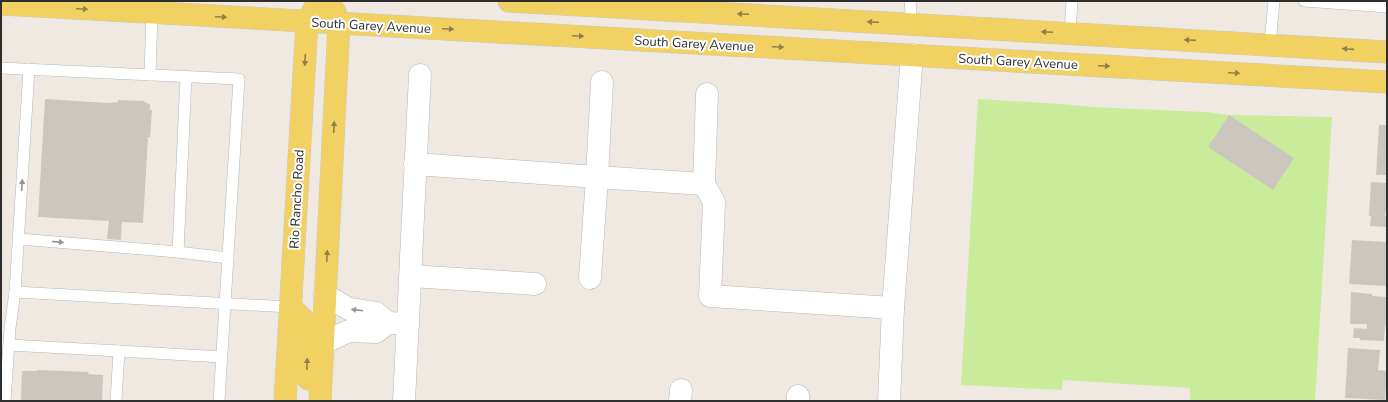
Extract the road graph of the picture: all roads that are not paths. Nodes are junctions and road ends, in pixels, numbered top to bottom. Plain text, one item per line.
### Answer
1 (319, 1) edge
2 (330, 1) edge
3 (509, 1) edge
4 (910, 1) edge
5 (1072, 1) edge
6 (1274, 1) edge
7 (1304, 1) edge
8 (1, 4) edge
9 (701, 6) edge
10 (1387, 6) edge
11 (152, 13) junction
12 (307, 21) junction
13 (339, 23) junction
14 (912, 24) junction
15 (970, 28) junction
16 (1070, 33) junction
17 (1270, 44) junction
18 (861, 52) junction
19 (1387, 52) edge
20 (912, 55) junction
21 (1, 68) edge
22 (29, 69) junction
23 (150, 75) junction
24 (420, 75) dead end
25 (186, 77) junction
26 (602, 82) dead end
27 (1387, 82) edge
28 (707, 94) dead end
29 (415, 164) junction
30 (597, 177) junction
31 (704, 184) junction
32 (19, 239) junction
33 (178, 252) junction
34 (228, 258) junction
35 (411, 276) junction
36 (590, 278) dead end
37 (535, 284) dead end
38 (15, 292) junction
39 (325, 295) junction
40 (225, 304) junction
41 (290, 307) junction
42 (893, 308) junction
43 (398, 324) junction
44 (323, 343) junction
45 (9, 346) junction
46 (118, 352) junction
47 (222, 357) junction
48 (5, 401) edge
49 (116, 401) edge
50 (219, 401) edge
51 (285, 401) edge
52 (319, 401) edge
53 (404, 401) edge
54 (889, 401) edge

1 - 12 main road, Rio Rancho Road
2 - 13 main road
3 - 9 main road
4 - 14 lane
5 - 16 lane
6 - 17 lane
7 - 10 lane
8 -> 11 main road, South Garey Avenue
14 -> 9 main road
11 -> 12 main road, South Garey Avenue
11 - 23 lane
12 - 13 main road, South Garey Avenue
12 -> 41 main road, Rio Rancho Road
13 -> 18 main road, South Garey Avenue
39 -> 13 main road
14 - 15 main road
14 - 18 main road
16 -> 15 main road
15 - 20 main road
17 -> 16 main road
19 -> 17 main road
18 - 20 main road, South Garey Avenue
20 -> 27 main road, South Garey Avenue
20 - 42 street
21 - 22 lane
22 - 23 lane
32 -> 22 lane
23 - 25 lane
24 - 29 street
25 - 33 lane
25 - 34 lane
26 - 30 street
28 - 31 street
29 - 30 street
29 - 35 street
30 - 31 street
30 - 36 street
31 - 42 street
32 -> 33 lane
32 - 38 lane
33 - 34 lane
34 - 40 lane
35 - 37 street
35 - 43 street
38 - 40 lane
38 - 45 lane
43 -> 39 street
39 - 44 main road
40 - 41 lane
40 - 47 lane
41 - 51 main road, Rio Rancho Road
52 -> 41 main road
42 - 54 street
43 - 44 street
43 - 53 street
44 - 52 main road
45 - 46 lane
45 - 48 lane
46 - 47 lane
46 - 49 lane
47 - 50 lane

